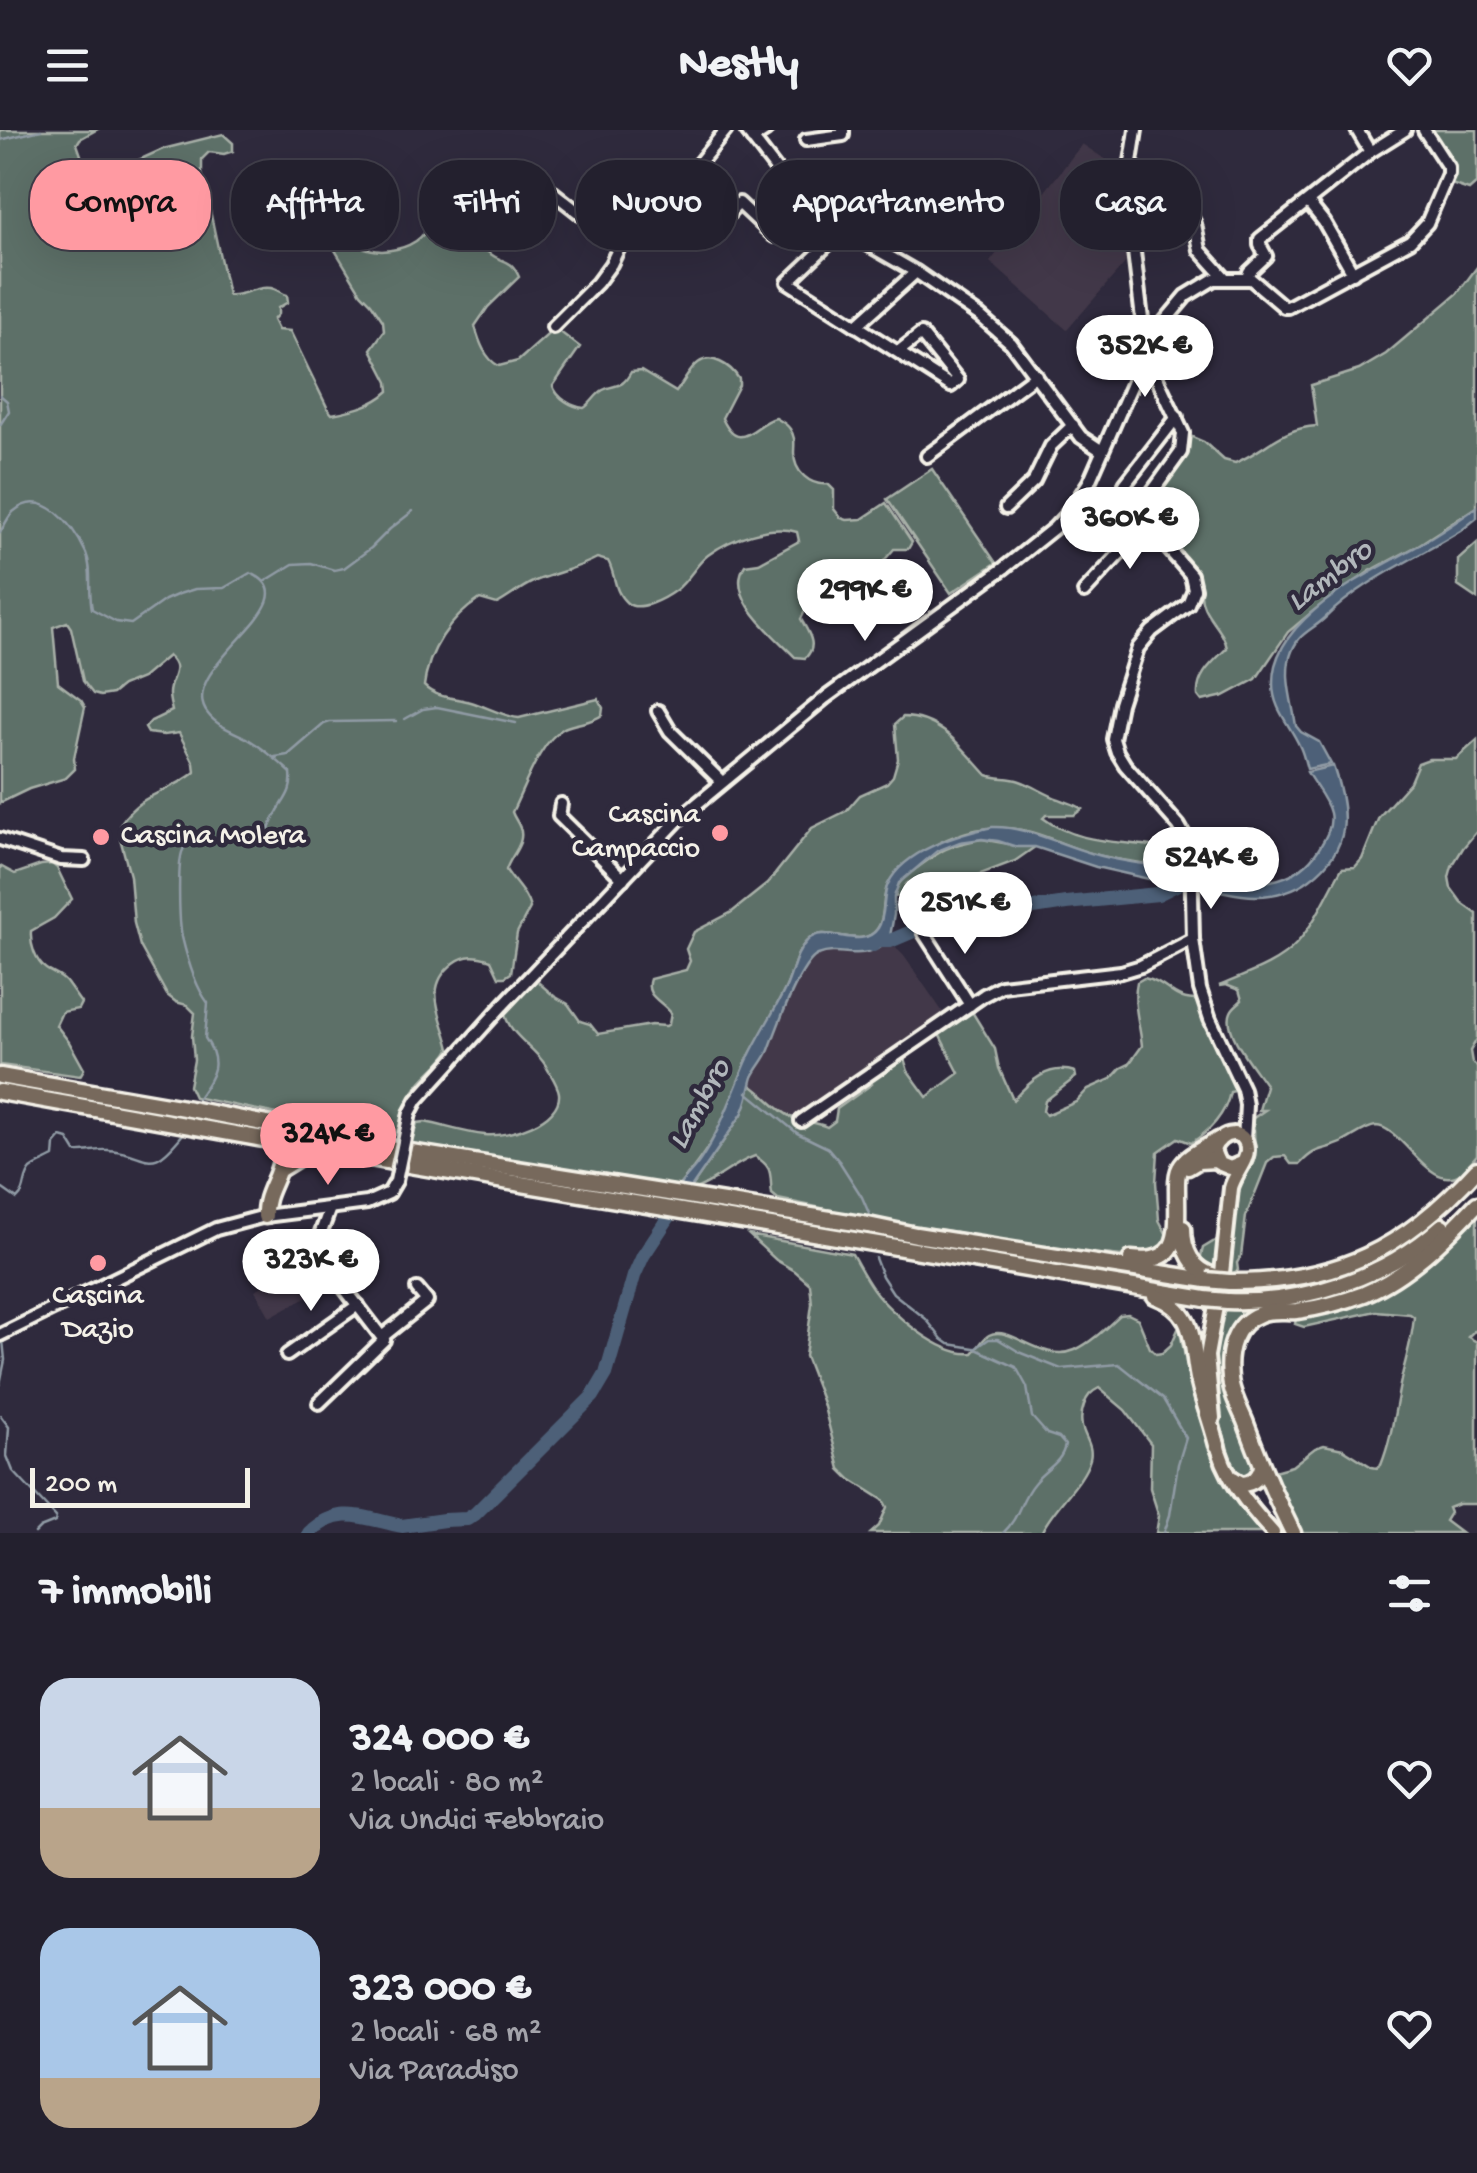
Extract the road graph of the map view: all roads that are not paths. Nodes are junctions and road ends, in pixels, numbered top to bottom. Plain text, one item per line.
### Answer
1 (726, 130) edge
2 (766, 130) edge
3 (842, 130) edge
4 (1136, 130) edge
5 (1357, 130) edge
6 (1404, 130) edge
7 (1424, 130) edge
8 (749, 135) edge
9 (806, 140) dead end
10 (1370, 152) junction
11 (702, 160) edge
12 (768, 160) edge
13 (1131, 160) edge
14 (556, 195) edge
15 (1308, 202) junction
16 (737, 205) edge
17 (576, 210) edge
18 (757, 220) edge
19 (617, 250) edge
20 (822, 250) edge
21 (878, 250) edge
22 (1133, 250) edge
23 (1200, 250) edge
24 (916, 272) junction
25 (1352, 273) junction
26 (1225, 278) junction
27 (1244, 278) junction
28 (856, 326) junction
29 (553, 327) dead end
30 (1144, 337) junction
31 (898, 352) junction
32 (1150, 353) junction
33 (1139, 368) junction
34 (1036, 375) junction
35 (1177, 418) junction
36 (1072, 425) junction
37 (1102, 452) junction
38 (927, 456) dead end
39 (1125, 484) dead end
40 (1006, 508) dead end
41 (1148, 524) junction
42 (1084, 592) dead end
43 (658, 710) dead end
44 (722, 782) junction
45 (561, 804) dead end
46 (0, 839) edge
47 (84, 860) dead end
48 (623, 879) junction
49 (924, 933) dead end
50 (1192, 939) junction
51 (970, 1005) junction
52 (0, 1076) edge
53 (0, 1092) edge
54 (1246, 1106) junction
55 (800, 1121) dead end
56 (1223, 1137) junction
57 (274, 1140) junction
58 (1245, 1142) junction
59 (1218, 1163) junction
60 (1242, 1163) junction
61 (415, 1166) junction
62 (280, 1169) junction
63 (1477, 1169) edge
64 (1477, 1193) edge
65 (648, 1197) junction
66 (1230, 1197) junction
67 (1477, 1204) edge
68 (330, 1208) junction
69 (270, 1215) junction
70 (1012, 1250) junction
71 (953, 1256) junction
72 (1220, 1279) junction
73 (417, 1289) dead end
74 (358, 1305) junction
75 (0, 1335) edge
76 (382, 1337) junction
77 (287, 1355) dead end
78 (319, 1403) dead end
79 (1217, 1445) junction
80 (1262, 1466) junction
81 (1233, 1479) junction
82 (1273, 1533) edge
83 (1294, 1533) edge

1 - 11 street
2 - 8 street
3 - 9 street
4 - 13 street
5 - 10 street
6 - 10 street
7 - 25 street
8 - 12 street
10 - 15 street
14 - 17 street
15 - 25 street
15 - 27 street
16 - 18 street
19 - 29 street
20 - 28 street
21 - 24 street
22 - 30 street
23 - 26 street
24 - 28 street
24 - 34 street
25 - 27 street
26 - 27 street
26 - 30 street
28 - 31 street
30 - 32 street
30 - 33 street
31 - 31 street
32 - 33 street
32 - 35 street
33 - 37 street
34 - 36 street
34 - 38 street
35 - 39 street
35 - 41 street
36 - 37 street
36 - 40 street
37 - 44 street
41 - 42 street
41 - 50 street
43 - 44 street
44 - 48 street
45 - 48 street
46 - 47 street
48 - 68 street, bridge
49 - 51 street
50 - 51 street
50 - 54 street
51 - 55 street
52 - 65 highway
53 - 57 highway
54 - 56 street
54 - 58 street
56 - 58 main road
56 - 59 main road
56 - 70 highway
57 - 61 highway
57 - 62 highway
58 - 60 main road
59 - 60 main road
59 - 66 main road
59 - 72 highway
60 - 66 main road
61 - 62 highway
61 - 65 highway
62 - 69 highway
63 - 72 highway
64 - 71 highway, bridge
65 - 70 highway
65 - 71 highway
66 - 79 main road
67 - 80 highway
68 - 69 street
68 - 74 street
69 - 75 street
70 - 72 highway
71 - 79 highway
73 - 76 street
74 - 76 street
74 - 77 street
76 - 78 street
79 - 81 main road
80 - 81 highway
80 - 83 highway
81 - 82 main road

